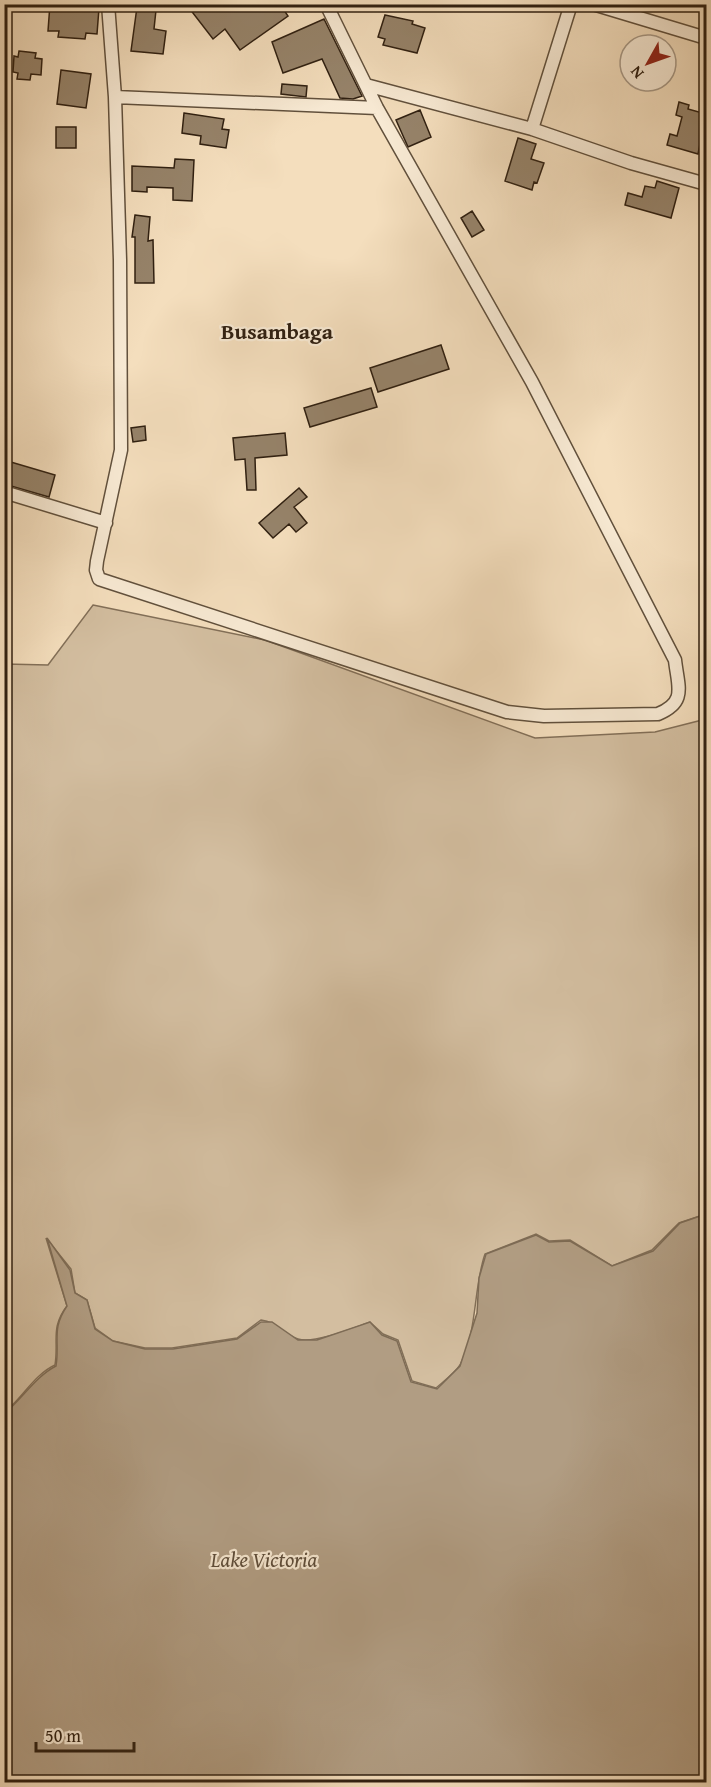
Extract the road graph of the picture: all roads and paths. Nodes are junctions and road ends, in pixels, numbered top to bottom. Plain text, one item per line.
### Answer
1 (108, 4) edge
2 (326, 4) edge
3 (571, 4) edge
4 (593, 4) edge
5 (706, 38) edge
6 (366, 85) junction
7 (115, 97) junction
8 (377, 108) junction
9 (532, 129) junction
10 (706, 184) edge
11 (4, 492) edge
12 (106, 523) junction

1 - 7 street
2 - 6 street
3 - 9 street
4 - 5 street
6 - 8 street
6 - 9 street
7 - 8 street
7 - 12 street
8 - 12 street
9 - 10 street
11 - 12 street

